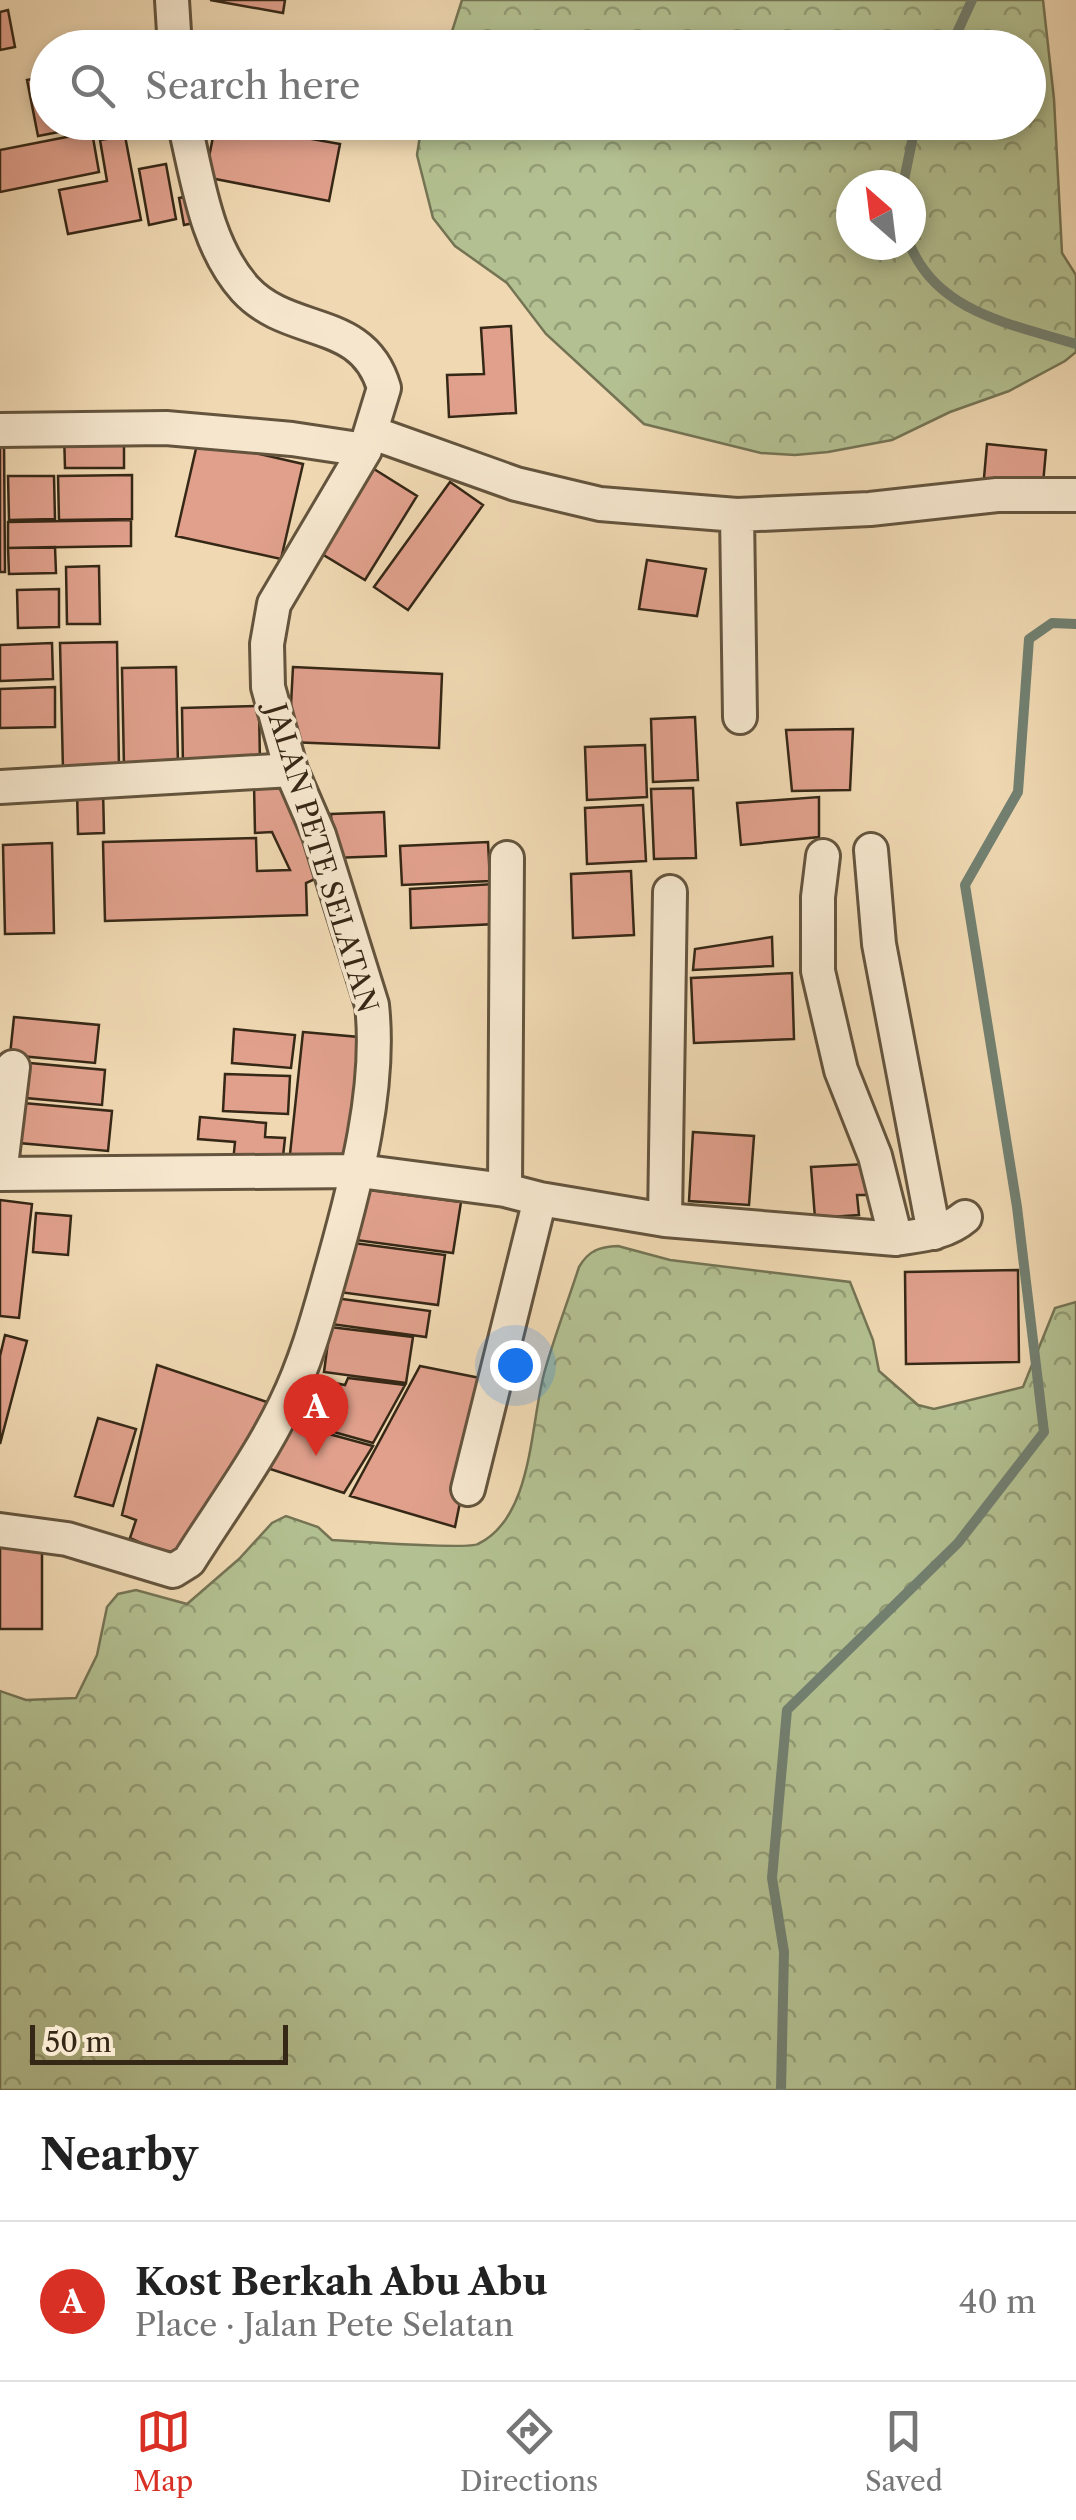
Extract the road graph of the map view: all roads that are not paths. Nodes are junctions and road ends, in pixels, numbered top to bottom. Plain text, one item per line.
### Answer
1 (172, 0) edge
2 (174, 30) edge
3 (188, 140) edge
4 (0, 430) edge
5 (369, 442) junction
6 (1076, 495) edge
7 (737, 515) junction
8 (740, 716) dead end
9 (290, 770) junction
10 (0, 787) edge
11 (871, 850) dead end
12 (823, 856) dead end
13 (507, 858) dead end
14 (670, 892) dead end
15 (13, 1068) dead end
16 (359, 1171) junction
17 (0, 1174) edge
18 (505, 1190) junction
19 (540, 1199) junction
20 (965, 1218) dead end
21 (664, 1220) junction
22 (934, 1233) junction
23 (896, 1239) junction
24 (468, 1489) dead end
25 (0, 1530) edge

1 - 2 street
3 - 5 street, JALAN PETE SELATAN
4 - 5 street
5 - 7 street
5 - 9 street, JALAN PETE SELATAN
6 - 7 street
7 - 8 street
9 - 10 street
9 - 16 street, JALAN PETE SELATAN
11 - 22 street
12 - 23 street
13 - 18 street
14 - 21 street
15 - 17 street
16 - 17 street
16 - 18 street
16 - 25 street, JALAN PETE SELATAN
18 - 19 street
19 - 21 street
19 - 24 street
20 - 22 street
21 - 23 street
22 - 23 street

